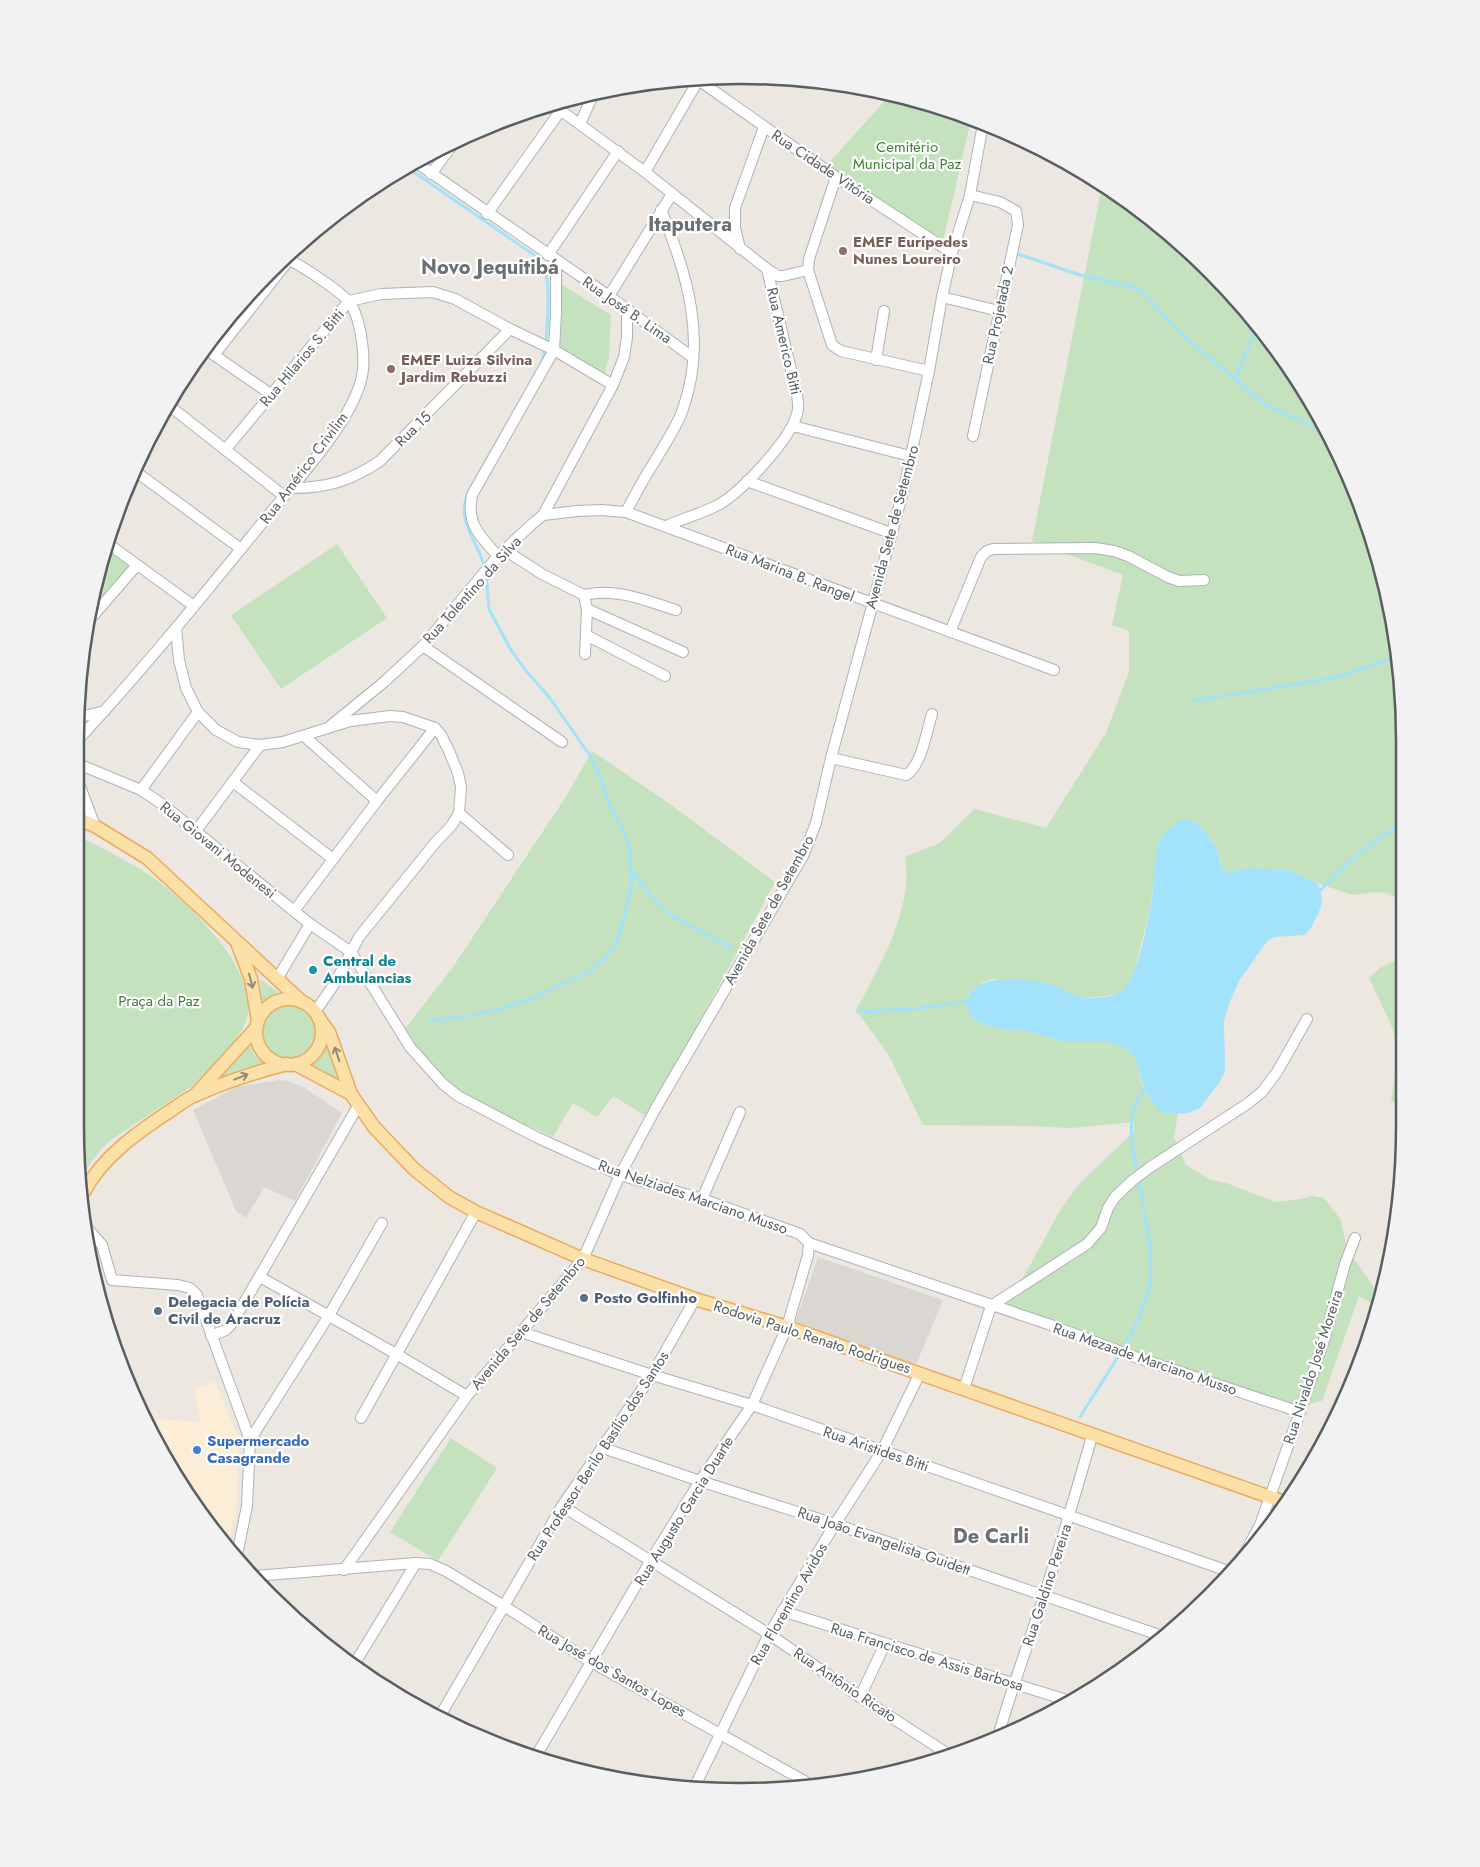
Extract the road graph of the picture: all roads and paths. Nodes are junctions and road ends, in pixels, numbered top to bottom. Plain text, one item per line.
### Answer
1 (695, 85) edge
2 (705, 85) edge
3 (590, 101) edge
4 (561, 110) joint
5 (580, 124) junction
6 (764, 127) junction
7 (982, 131) edge
8 (618, 151) junction
9 (447, 153) edge
10 (422, 167) edge
11 (645, 172) junction
12 (431, 174) junction
13 (836, 177) junction
14 (672, 194) junction
15 (970, 195) junction
16 (661, 210) junction
17 (488, 214) junction
18 (740, 249) junction
19 (952, 253) junction
20 (552, 257) junction
21 (291, 262) edge
22 (767, 269) junction
23 (808, 270) junction
24 (266, 287) edge
25 (609, 296) junction
26 (942, 297) junction
27 (349, 301) junction
28 (627, 310) junction
29 (884, 311) dead end
30 (999, 311) junction
31 (510, 329) junction
32 (554, 350) junction
33 (211, 351) edge
34 (214, 355) junction
35 (692, 356) junction
36 (876, 360) junction
37 (930, 371) junction
38 (613, 384) junction
39 (272, 394) junction
40 (174, 409) edge
41 (792, 426) junction
42 (973, 436) dead end
43 (225, 450) junction
44 (910, 456) junction
45 (140, 475) edge
46 (747, 482) junction
47 (292, 488) junction
48 (284, 496) junction
49 (626, 512) junction
50 (543, 515) junction
51 (666, 526) junction
52 (891, 533) junction
53 (113, 547) edge
54 (240, 549) junction
55 (502, 553) junction
56 (137, 565) junction
57 (1204, 580) dead end
58 (584, 594) junction
59 (872, 604) junction
60 (194, 606) junction
61 (587, 609) junction
62 (676, 610) dead end
63 (96, 613) edge
64 (176, 628) junction
65 (950, 632) junction
66 (586, 635) junction
67 (423, 646) junction
68 (682, 652) dead end
69 (585, 654) dead end
70 (1054, 670) dead end
71 (665, 676) dead end
72 (106, 710) junction
73 (198, 712) junction
74 (932, 714) dead end
75 (85, 716) edge
76 (329, 727) junction
77 (435, 728) junction
78 (84, 733) edge
79 (304, 736) junction
80 (562, 742) dead end
81 (260, 745) junction
82 (831, 758) junction
83 (84, 766) edge
84 (233, 782) junction
85 (141, 790) junction
86 (84, 800) edge
87 (377, 801) junction
88 (459, 813) junction
89 (84, 821) edge
90 (95, 826) junction
91 (196, 830) junction
92 (508, 855) dead end
93 (333, 859) junction
94 (294, 911) junction
95 (310, 924) junction
96 (237, 943) junction
97 (351, 952) junction
98 (277, 979) junction
99 (302, 1002) junction
100 (317, 1014) junction
101 (1307, 1019) dead end
102 (257, 1024) junction
103 (291, 1064) junction
104 (351, 1094) junction
105 (195, 1095) junction
106 (358, 1106) junction
107 (740, 1112) dead end
108 (620, 1175) junction
109 (87, 1188) edge
110 (702, 1199) junction
111 (476, 1212) junction
112 (382, 1222) dead end
113 (93, 1234) edge
114 (1355, 1238) dead end
115 (809, 1243) junction
116 (583, 1259) junction
117 (260, 1277) junction
118 (695, 1299) junction
119 (990, 1306) junction
120 (328, 1317) junction
121 (787, 1327) junction
122 (521, 1332) junction
123 (211, 1336) junction
124 (398, 1355) junction
125 (920, 1373) junction
126 (652, 1375) junction
127 (964, 1388) junction
128 (467, 1396) junction
129 (752, 1405) junction
130 (1300, 1412) junction
131 (361, 1418) dead end
132 (1092, 1436) junction
133 (250, 1440) junction
134 (603, 1448) junction
135 (882, 1451) junction
136 (700, 1482) junction
137 (1269, 1496) junction
138 (1280, 1500) edge
139 (562, 1506) junction
140 (1069, 1516) junction
141 (835, 1524) junction
142 (1256, 1533) edge
143 (238, 1549) edge
144 (651, 1560) junction
145 (416, 1563) junction
146 (344, 1570) junction
147 (1224, 1570) edge
148 (262, 1576) edge
149 (1044, 1596) junction
150 (504, 1606) junction
151 (782, 1611) junction
152 (769, 1634) junction
153 (1156, 1634) edge
154 (885, 1644) junction
155 (357, 1660) edge
156 (591, 1662) junction
157 (1013, 1685) junction
158 (860, 1697) junction
159 (1061, 1699) edge
160 (442, 1712) edge
161 (1000, 1729) edge
162 (720, 1733) junction
163 (539, 1751) edge
164 (943, 1751) edge
165 (803, 1780) edge
166 (697, 1782) edge

1 - 11 street
2 - 6 street, Rua Cidade Vitória
3 - 5 street
4 - 5 street
4 - 17 street
5 - 8 street
6 - 13 street, Rua Cidade Vitória
6 - 18 street
7 - 15 street, Avenida Sete de Setembro
8 - 11 street
8 - 20 street
9 - 12 street
10 - 12 street, Rua José B. Lima
11 - 14 street
12 - 17 street, Rua José B. Lima
13 - 19 street, Rua Cidade Vitória
13 - 23 street
14 - 16 street
14 - 18 street
15 - 19 street, Avenida Sete de Setembro
15 - 30 street, Rua Projetada 2
16 - 25 street
16 - 35 street
17 - 20 street, Rua José B. Lima
18 - 22 street
19 - 26 street, Avenida Sete de Setembro
20 - 25 street, Rua José B. Lima
20 - 32 street
21 - 27 street
22 - 23 street
22 - 41 street, Rua Americo Bitti
23 - 36 street
24 - 34 street
25 - 28 street, Rua José B. Lima
26 - 30 street
26 - 37 street, Avenida Sete de Setembro
27 - 31 street, Rua Hilarios S. Bitti
27 - 39 street, Rua Hilarios S. Bitti
27 - 47 street, Rua Américo Crivilim
28 - 35 street, Rua José B. Lima
28 - 38 street
29 - 36 street
30 - 42 street, Rua Projetada 2
31 - 32 street, Rua Hilarios S. Bitti
31 - 47 street, Rua 15
32 - 38 street, Rua Hilarios S. Bitti
32 - 55 street
33 - 34 street
34 - 39 street
35 - 49 street
36 - 37 street
37 - 44 street, Avenida Sete de Setembro
38 - 50 street
39 - 43 street, Rua Hilarios S. Bitti
40 - 43 street
41 - 44 street
41 - 46 street, Rua Americo Bitti
43 - 48 street
44 - 52 street, Avenida Sete de Setembro
45 - 54 street
46 - 51 street, Rua Americo Bitti
46 - 52 street
47 - 48 street, Rua Américo Crivilim
48 - 54 street, Rua Américo Crivilim
49 - 50 street
49 - 51 street
50 - 55 street, Rua Tolentino da Silva
51 - 59 street, Rua Marina B. Rangel
52 - 59 street, Avenida Sete de Setembro
53 - 56 street
54 - 60 street, Rua Américo Crivilim
55 - 58 street
55 - 67 street, Rua Tolentino da Silva
56 - 60 street
56 - 63 street
57 - 65 street
58 - 61 street
58 - 62 street
59 - 65 street, Rua Marina B. Rangel
59 - 82 street, Avenida Sete de Setembro
60 - 64 street, Rua Américo Crivilim
61 - 66 street
61 - 68 street
64 - 72 street, Rua Américo Crivilim
64 - 73 street
65 - 70 street, Rua Marina B. Rangel
66 - 69 street
66 - 71 street
67 - 76 street, Rua Tolentino da Silva
67 - 80 street
72 - 75 street
72 - 78 street, Rua Américo Crivilim
73 - 81 street
73 - 85 street
74 - 82 street
76 - 77 street
76 - 79 street
77 - 87 street
77 - 88 street
79 - 81 street
79 - 87 street
81 - 84 street
82 - 108 street, Avenida Sete de Setembro
83 - 85 street, Rua Giovani Modenesi
84 - 91 street
84 - 93 street
85 - 91 street, Rua Giovani Modenesi
86 - 90 street
87 - 93 street
88 - 92 street
88 - 97 street
89 - 90 main road
90 - 96 main road
91 - 94 street, Rua Giovani Modenesi
93 - 94 street
94 - 95 street, Rua Giovani Modenesi
95 - 97 street, Rua Giovani Modenesi
95 - 98 street
96 - 98 main road
96 -> 102 main road
97 - 100 street
97 - 108 street, Rua Nelziades Marciano Musso
98 - 99 main road
99 - 100 main road
99 - 102 main road
100 - 103 main road
104 -> 100 main road, Rodovia Paulo Renato Rodrigues
101 - 119 street
102 - 103 main road
102 - 105 main road
103 - 104 main road
105 -> 103 main road
104 - 106 main road, Rodovia Paulo Renato Rodrigues
105 - 109 main road
106 - 111 main road, Rodovia Paulo Renato Rodrigues
106 - 117 street
107 - 110 street
108 - 110 street, Rua Nelziades Marciano Musso
108 - 116 street, Avenida Sete de Setembro
110 - 115 street, Rua Nelziades Marciano Musso
111 - 116 main road, Rodovia Paulo Renato Rodrigues
111 - 124 street
112 - 120 street
113 - 123 street
114 - 130 street, Rua Nivaldo José Moreira
115 - 119 street, Rua Nelziades Marciano Musso
115 - 121 street, Rua Augusto Garcia Duarte
116 - 118 main road, Rodovia Paulo Renato Rodrigues
116 - 122 street, Avenida Sete de Setembro
117 - 120 street
117 - 123 street
118 - 121 main road, Rodovia Paulo Renato Rodrigues
118 - 126 street, Rua Professor Berilo Basílio dos Santos
119 - 127 street
119 - 130 street, Rua Mezaade Marciano Musso
120 - 124 street
120 - 133 street
121 - 125 main road, Rodovia Paulo Renato Rodrigues
121 - 129 street, Rua Augusto Garcia Duarte
122 - 126 street, Rua Aristides Bitti
122 - 128 street, Avenida Sete de Setembro
123 - 133 street
124 - 128 street
124 - 131 street
125 - 127 main road, Rodovia Paulo Renato Rodrigues
125 - 135 street, Rua Florentino Avidos
126 - 129 street, Rua Aristides Bitti
126 - 134 street, Rua Professor Berilo Basílio dos Santos
127 - 132 main road, Rodovia Paulo Renato Rodrigues
128 - 146 street, Avenida Sete de Setembro
129 - 135 street, Rua Aristides Bitti
129 - 136 street, Rua Augusto Garcia Duarte
130 - 137 street, Rua Nivaldo José Moreira
132 - 137 main road, Rodovia Paulo Renato Rodrigues
132 - 140 street, Rua Galdino Pereira
133 - 143 street
134 - 136 street, Rua João Evangelista Guidett
134 - 139 street, Rua Professor Berilo Basílio dos Santos
135 - 140 street, Rua Aristides Bitti
135 - 141 street, Rua Florentino Avidos
136 - 141 street, Rua João Evangelista Guidett
136 - 144 street, Rua Augusto Garcia Duarte
137 - 138 main road, Rodovia Paulo Renato Rodrigues
137 - 142 street, Rua Nivaldo José Moreira
139 - 144 street, Rua Antônio Ricato
139 - 150 street, Rua Professor Berilo Basílio dos Santos
140 - 147 street, Rua Aristides Bitti
140 - 149 street, Rua Galdino Pereira
141 - 149 street, Rua João Evangelista Guidett
141 - 151 street, Rua Florentino Avidos
144 - 152 street, Rua Antônio Ricato
144 - 156 street, Rua Augusto Garcia Duarte
145 - 146 street, Rua José dos Santos Lopes
145 - 150 street, Rua José dos Santos Lopes
145 - 155 street
146 - 148 street, Rua José dos Santos Lopes
149 - 153 street, Rua João Evangelista Guidett
149 - 157 street, Rua Galdino Pereira
150 - 156 street, Rua José dos Santos Lopes
150 - 160 street, Rua Professor Berilo Basílio dos Santos
151 - 152 street, Rua Florentino Avidos
151 - 154 street, Rua Francisco de Assis Barbosa
152 - 158 street, Rua Antônio Ricato
152 - 162 street, Rua Florentino Avidos
154 - 157 street, Rua Francisco de Assis Barbosa
154 - 158 street
156 - 162 street, Rua José dos Santos Lopes
156 - 163 street, Rua Augusto Garcia Duarte
157 - 159 street, Rua Francisco de Assis Barbosa
157 - 161 street, Rua Galdino Pereira
158 - 164 street, Rua Antônio Ricato
162 - 165 street, Rua José dos Santos Lopes
162 - 166 street, Rua Florentino Avidos

